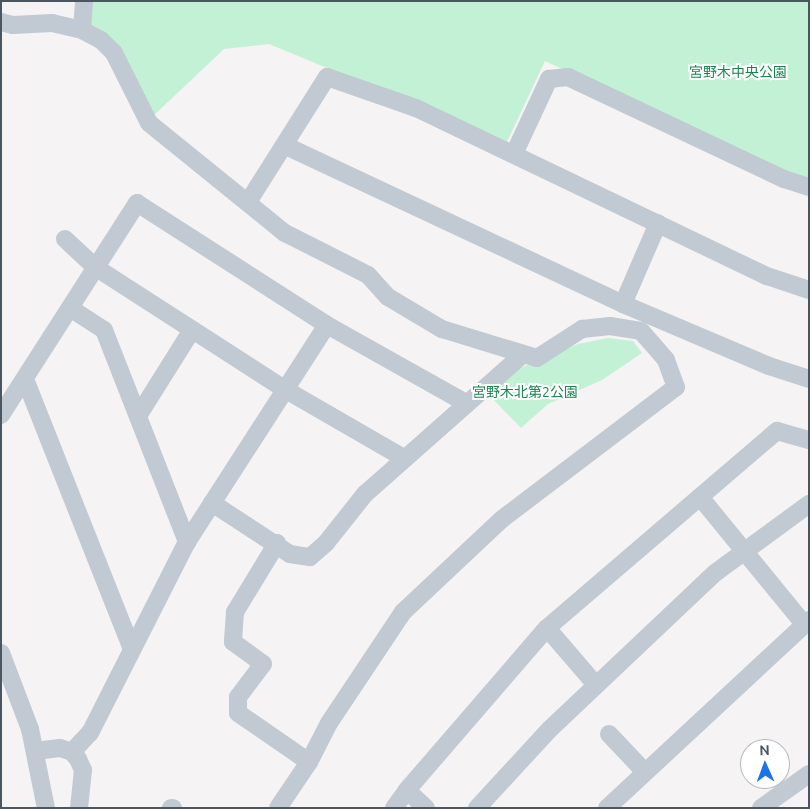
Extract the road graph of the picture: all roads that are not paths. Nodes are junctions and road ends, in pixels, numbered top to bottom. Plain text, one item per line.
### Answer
1 (84, 1) edge
2 (1, 22) edge
3 (82, 30) junction
4 (286, 146) junction
5 (514, 154) junction
6 (809, 187) edge
7 (248, 202) junction
8 (658, 223) junction
9 (65, 239) dead end
10 (95, 267) junction
11 (809, 290) edge
12 (623, 304) junction
13 (70, 308) junction
14 (327, 325) junction
15 (192, 330) junction
16 (522, 355) junction
17 (25, 379) junction
18 (809, 379) edge
19 (286, 390) junction
20 (466, 403) junction
21 (1, 415) edge
22 (138, 416) junction
23 (809, 440) edge
24 (404, 458) junction
25 (700, 497) junction
26 (212, 503) junction
27 (809, 504) edge
28 (187, 542) junction
29 (277, 543) junction
30 (745, 551) junction
31 (806, 622) edge
32 (547, 628) junction
33 (132, 649) junction
34 (1, 653) edge
35 (596, 684) junction
36 (609, 734) dead end
37 (35, 751) junction
38 (72, 752) junction
39 (309, 762) junction
40 (644, 771) junction
41 (809, 774) edge
42 (407, 790) junction
43 (46, 808) edge
44 (79, 808) edge
45 (278, 808) edge
46 (394, 808) edge
47 (426, 808) edge
48 (477, 808) edge
49 (607, 808) edge
50 (761, 808) edge

1 - 3 street
2 - 3 street
3 - 7 street
4 - 5 street
4 - 7 street
4 - 12 street
5 - 6 street
5 - 8 street
7 - 16 street
8 - 11 street
8 - 12 street
9 - 10 street
10 - 13 street
10 - 14 street
10 - 15 street
12 - 18 street
13 - 17 street
13 - 22 street
14 - 19 street
14 - 20 street
15 - 19 street
15 - 22 street
16 - 20 street
16 - 39 street
17 - 21 street
17 - 33 street
19 - 24 street
19 - 26 street
20 - 24 street
22 - 28 street
23 - 25 street
24 - 29 street
25 - 30 street
25 - 32 street
26 - 28 street
26 - 29 street
27 - 30 street
28 - 33 street
29 - 39 street
30 - 31 street
30 - 35 street
31 - 40 street
32 - 35 street
32 - 42 street
33 - 38 street
34 - 37 street
35 - 48 street
36 - 40 street
37 - 38 street
37 - 43 street
38 - 44 street
39 - 45 street
40 - 49 street
41 - 50 street
42 - 46 street
42 - 47 street

